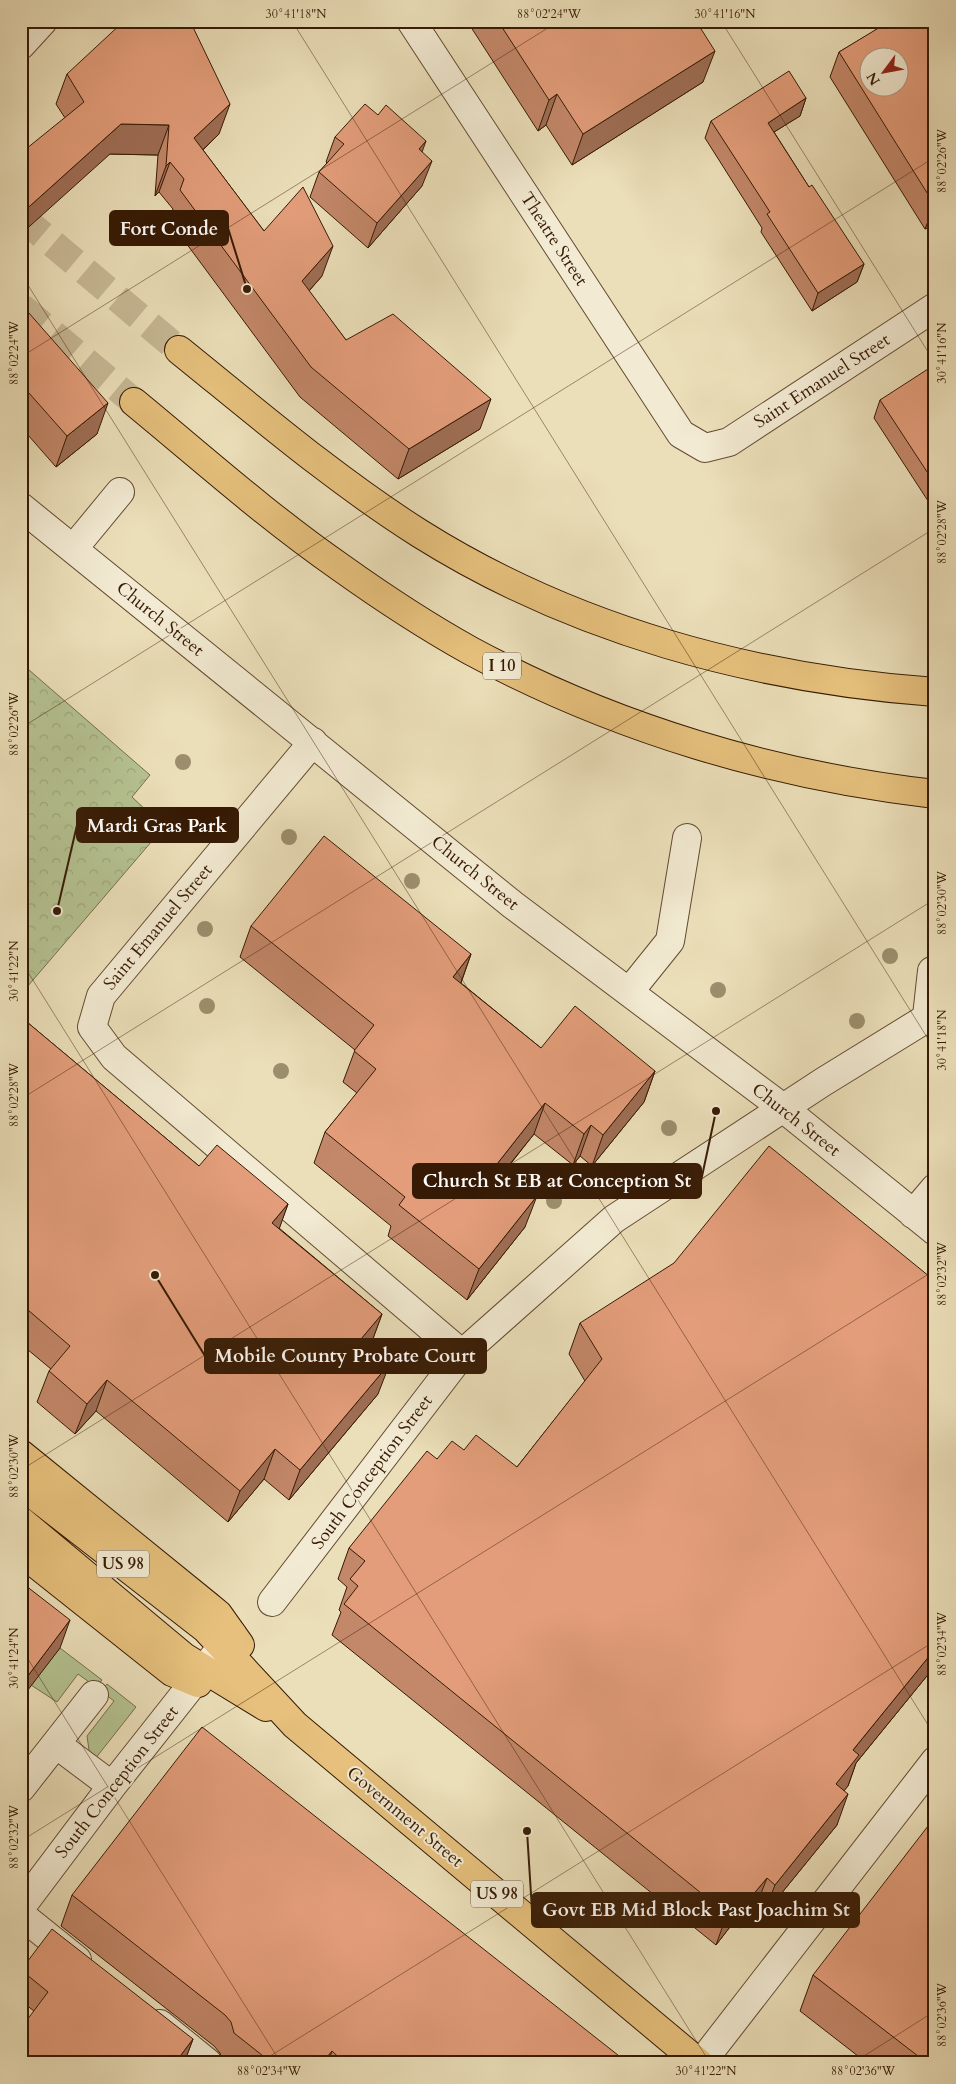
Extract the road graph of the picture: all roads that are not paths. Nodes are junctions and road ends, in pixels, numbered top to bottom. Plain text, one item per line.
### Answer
1 (43, 21) edge
2 (411, 21) edge
3 (21, 45) edge
4 (935, 307) edge
5 (179, 350) tunnel mouth
6 (134, 402) tunnel mouth
7 (705, 448) joint
8 (120, 492) dead end
9 (21, 507) edge
10 (73, 549) junction
11 (935, 692) edge
12 (313, 742) junction
13 (935, 794) edge
14 (687, 838) dead end
15 (932, 971) dead end
16 (629, 992) junction
17 (931, 1015) edge
18 (782, 1108) junction
19 (935, 1188) edge
20 (914, 1214) junction
21 (935, 1231) edge
22 (462, 1354) junction
23 (21, 1454) edge
24 (21, 1485) edge
25 (21, 1521) edge
26 (21, 1552) edge
27 (272, 1602) dead end
28 (227, 1640) junction
29 (200, 1675) junction
30 (94, 1695) dead end
31 (271, 1706) junction
32 (56, 1744) junction
33 (935, 1761) edge
34 (112, 1786) junction
35 (21, 1788) edge
36 (21, 1907) edge
37 (21, 1915) edge
38 (93, 1972) edge
39 (141, 2009) edge
40 (208, 2063) edge
41 (700, 2063) edge

1 - 3 street
2 - 7 street, Theatre Street
4 - 7 street, Saint Emanuel Street
5 - 11 main road
6 - 13 main road, I 10
8 - 10 street
9 - 10 street, Church Street
10 - 12 street, Church Street
12 - 16 street, Church Street
12 - 22 street, Saint Emanuel Street
14 - 16 street
15 - 17 street
16 - 18 street, Church Street
17 - 18 street, South Conception Street
18 - 20 street, Church Street
18 - 22 street, South Conception Street
19 - 20 street
20 - 21 street, Church Street
22 - 27 street, South Conception Street
23 - 28 main road, Government Street
24 - 28 main road, Government Street / US 98
25 - 29 main road, Government Street / US 98
26 - 29 main road, Government Street
28 - 29 street, South Conception Street
28 - 31 main road, Government Street
29 - 31 main road, Government Street / US 98
29 - 34 street, South Conception Street
30 - 32 street
31 - 41 main road, Government Street / US 98
32 - 34 street
32 - 35 street
33 - 41 street
34 - 36 street, South Conception Street
37 - 38 street
39 - 40 street

